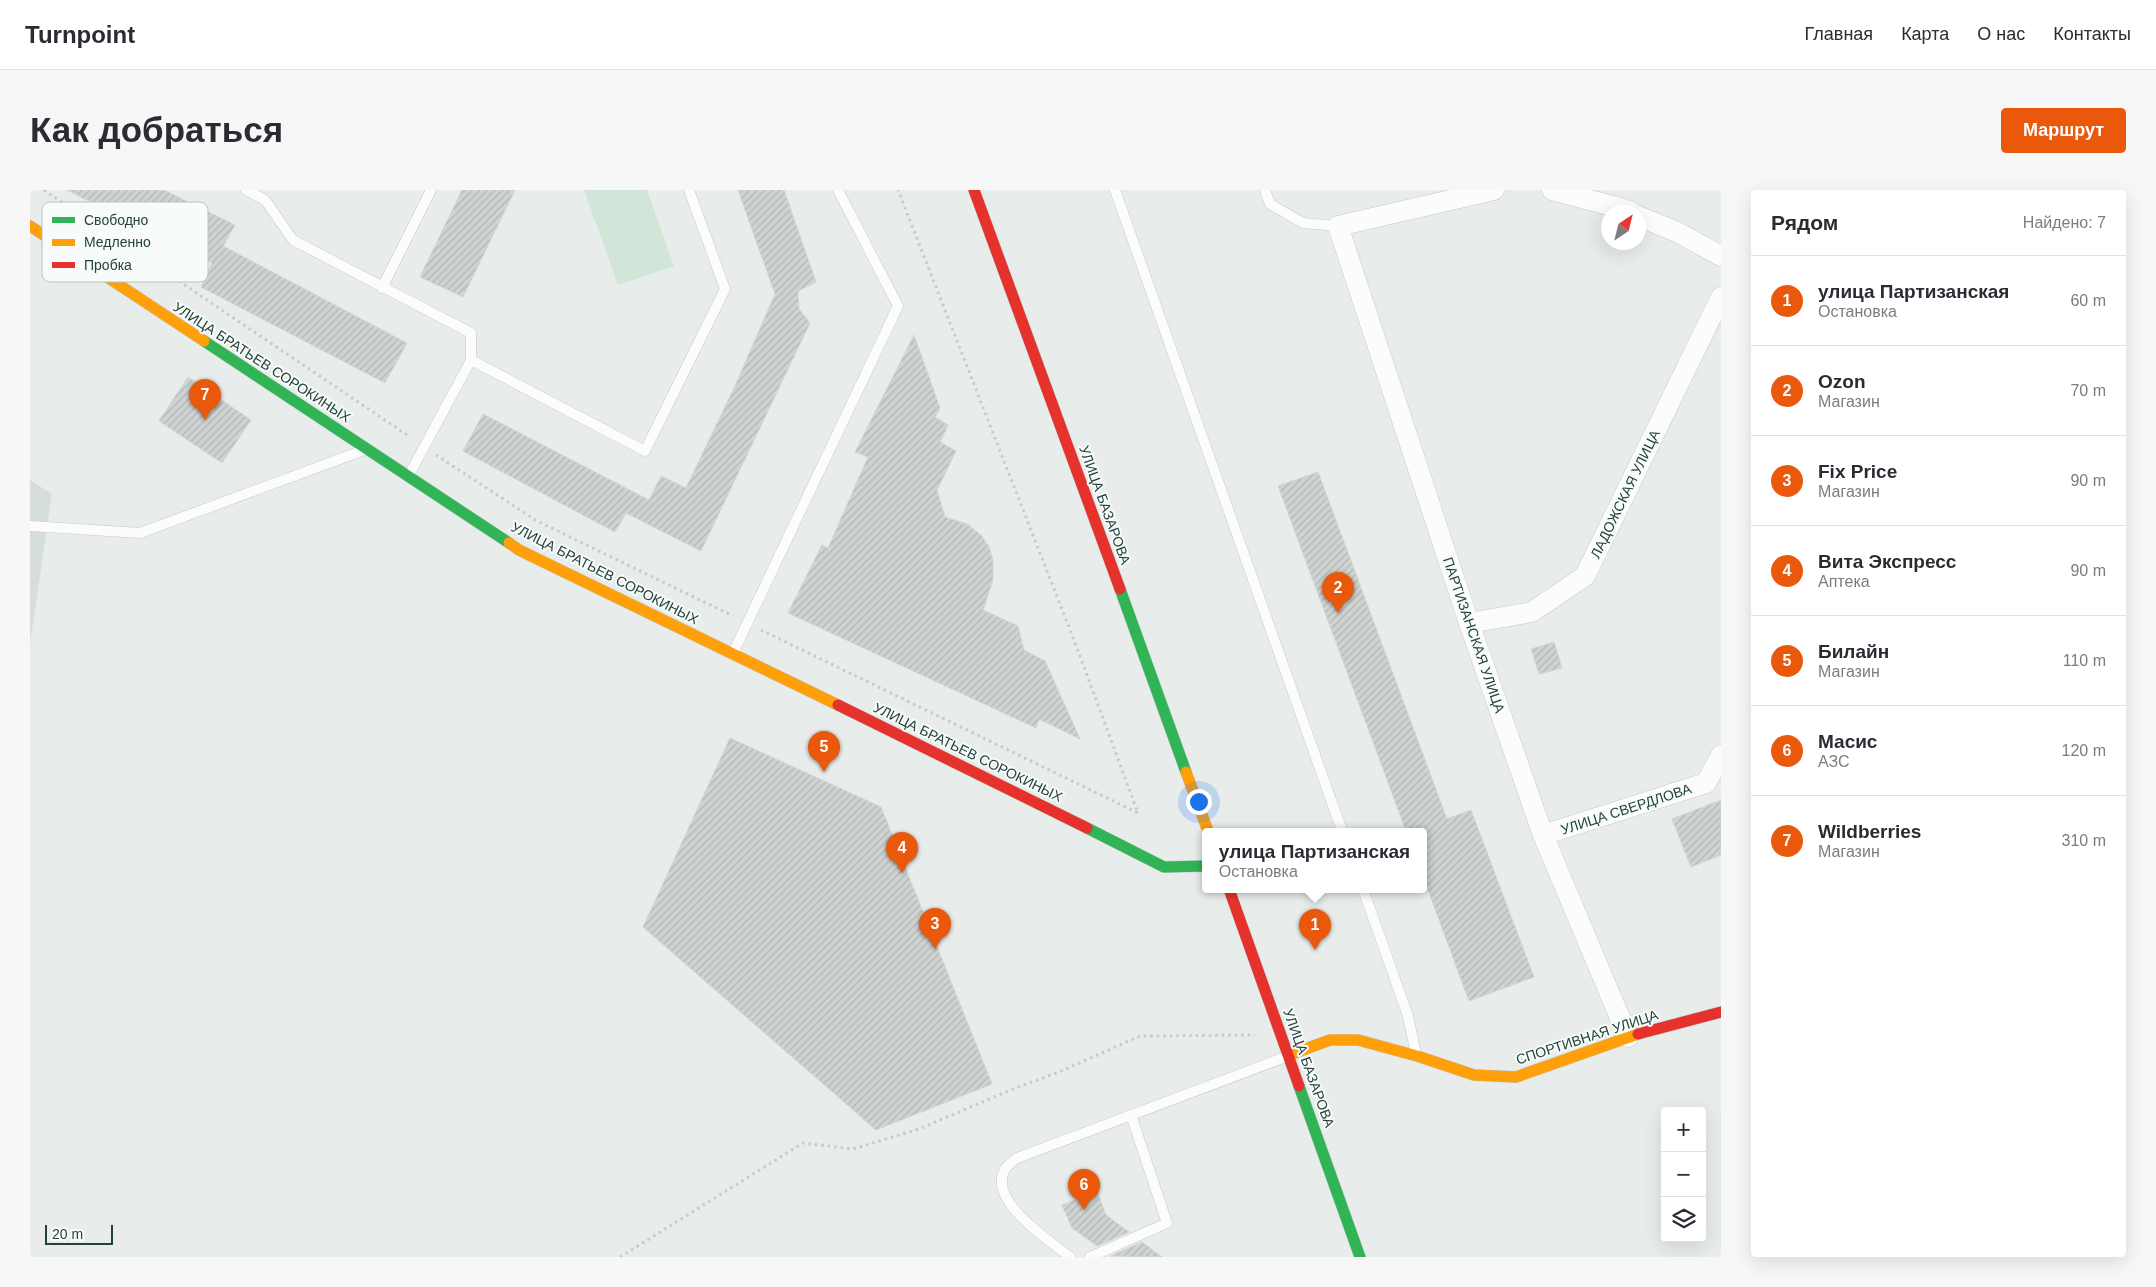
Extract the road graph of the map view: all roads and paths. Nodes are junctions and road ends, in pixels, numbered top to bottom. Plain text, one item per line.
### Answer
1 (44, 190) edge
2 (246, 190) edge
3 (431, 190) edge
4 (689, 190) edge
5 (838, 190) edge
6 (898, 190) edge
7 (974, 190) edge
8 (1115, 190) edge
9 (1265, 190) edge
10 (1494, 190) edge
11 (1552, 190) edge
12 (62, 202) edge
13 (1609, 205) edge
14 (1646, 219) edge
15 (30, 226) edge
16 (1338, 226) junction
17 (42, 234) edge
18 (1721, 256) edge
19 (114, 282) edge
20 (180, 282) edge
21 (382, 288) junction
22 (1721, 297) edge
23 (471, 360) junction
24 (424, 447) junction
25 (367, 450) junction
26 (408, 476) junction
27 (30, 526) edge
28 (747, 623) junction
29 (1469, 623) junction
30 (733, 654) junction
31 (1721, 755) edge
32 (1207, 828) edge
33 (1341, 828) edge
34 (1543, 835) junction
35 (1202, 866) edge
36 (1230, 893) edge
37 (1364, 893) edge
38 (1721, 1012) edge
39 (1281, 1035) junction
40 (1628, 1037) junction
41 (1289, 1055) junction
42 (1417, 1056) junction
43 (1131, 1115) junction
44 (620, 1257) edge
45 (1070, 1257) edge
46 (1090, 1257) edge
47 (1360, 1257) edge

1 - 12 path
2 - 21 lane
3 - 21 lane
4 - 23 lane
5 - 28 lane
6 - 28 path
7 - 32 street, УЛИЦА БАЗАРОВА
8 - 33 lane
9 - 16 lane
10 - 16 street
11 - 13 street
14 - 18 street
15 - 17 street, УЛИЦА БРАТЬЕВ СОРОКИНЫХ
16 - 29 street, ПАРТИЗАНСКАЯ УЛИЦА
19 - 25 street, УЛИЦА БРАТЬЕВ СОРОКИНЫХ
20 - 24 path
21 - 23 lane
22 - 29 street, ЛАДОЖСКАЯ УЛИЦА
23 - 24 lane
24 - 26 lane
24 - 28 path
25 - 26 street, УЛИЦА БРАТЬЕВ СОРОКИНЫХ
25 - 27 lane
26 - 30 street, УЛИЦА БРАТЬЕВ СОРОКИНЫХ
28 - 30 lane
29 - 34 street, ПАРТИЗАНСКАЯ УЛИЦА
30 - 35 street, УЛИЦА БРАТЬЕВ СОРОКИНЫХ
31 - 34 street, УЛИЦА СВЕРДЛОВА
34 - 40 street, ПАРТИЗАНСКАЯ УЛИЦА
36 - 39 street, УЛИЦА БАЗАРОВА
37 - 42 lane
38 - 40 street, СПОРТИВНАЯ УЛИЦА
39 - 41 street, УЛИЦА БАЗАРОВА
39 - 44 path
40 - 42 street, СПОРТИВНАЯ УЛИЦА
41 - 42 street, СПОРТИВНАЯ УЛИЦА
41 - 43 lane
41 - 47 street, УЛИЦА БАЗАРОВА
43 - 45 lane
43 - 46 lane

